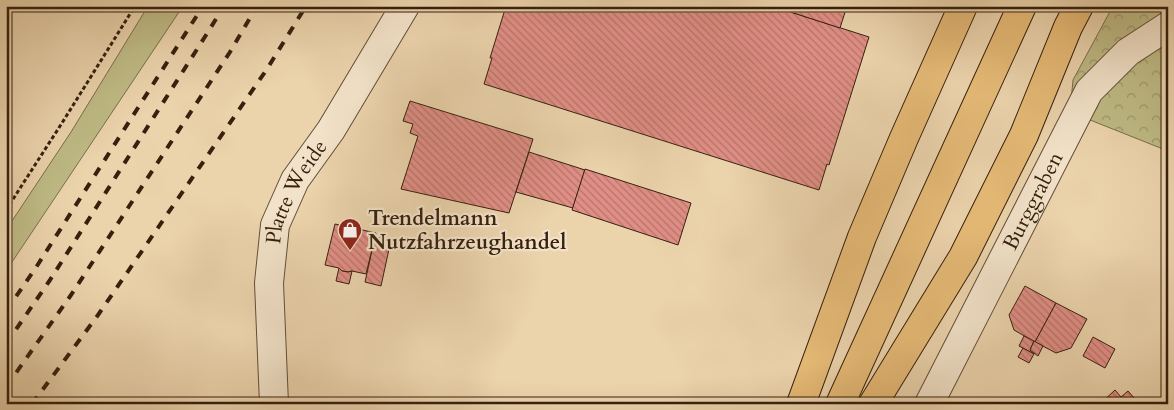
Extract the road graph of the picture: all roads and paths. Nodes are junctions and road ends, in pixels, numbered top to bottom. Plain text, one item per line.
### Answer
1 (135, 6) edge
2 (405, 6) edge
3 (962, 6) edge
4 (1022, 6) edge
5 (1079, 6) edge
6 (1168, 26) edge
7 (6, 210) edge
8 (274, 404) edge
9 (801, 404) edge
10 (840, 404) edge
11 (873, 404) edge
12 (930, 404) edge

1 - 7 path
2 - 8 street, Platte Weide
3 - 9 main road
4 - 10 main road
5 - 11 main road
6 - 12 street, Burggraben

